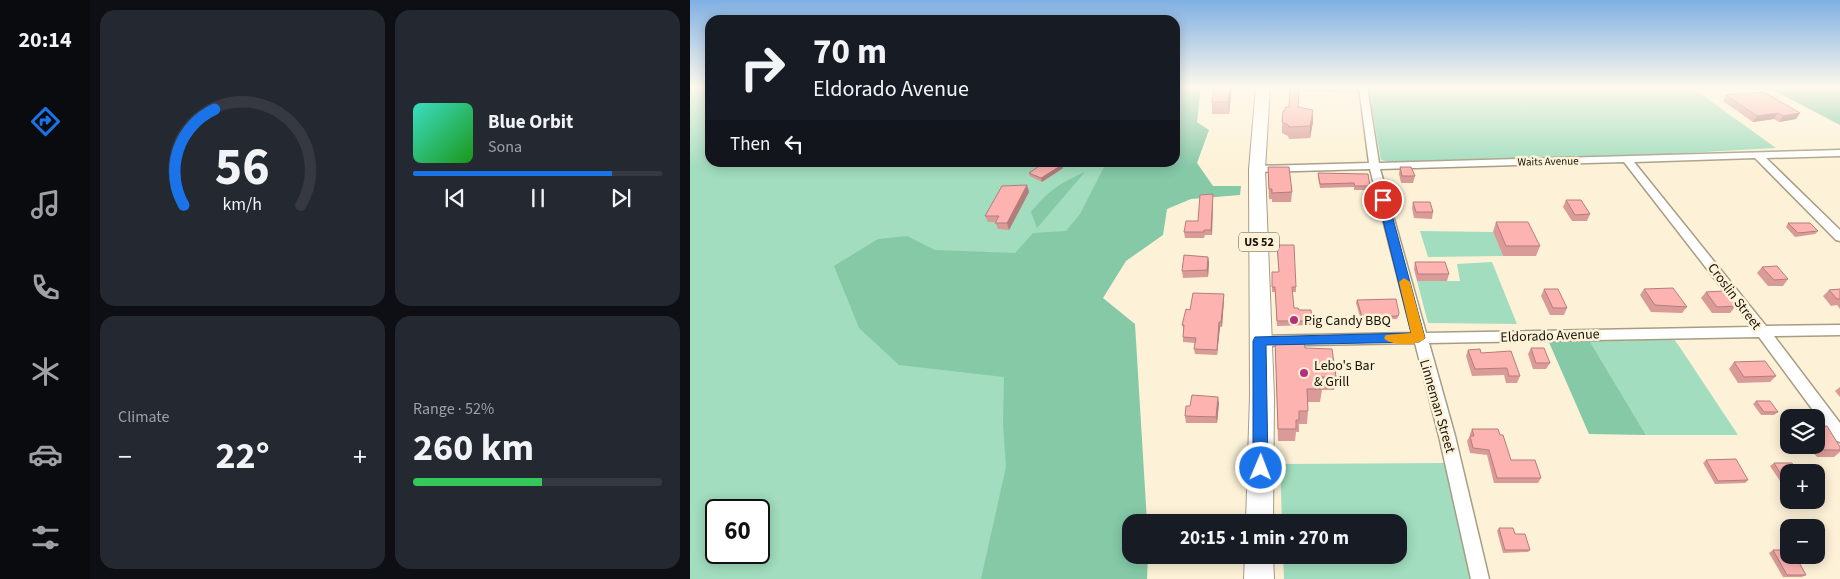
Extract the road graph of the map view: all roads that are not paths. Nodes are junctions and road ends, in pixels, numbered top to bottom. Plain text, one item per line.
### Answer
1 (1261, 114) edge
2 (1367, 114) edge
3 (1840, 153) edge
4 (1757, 154) junction
5 (1627, 159) junction
6 (1374, 166) junction
7 (1257, 169) junction
8 (1840, 237) edge
9 (1840, 330) edge
10 (1762, 332) junction
11 (1419, 338) junction
12 (1260, 341) junction
13 (1840, 435) edge
14 (1260, 514) edge
15 (1260, 564) edge
16 (1259, 579) edge
17 (1480, 579) edge

1 - 7 main road, US 52
2 - 6 street, Linneman Street
3 - 4 street, Waits Avenue
4 - 5 street, Waits Avenue
4 - 8 street
5 - 6 street, Waits Avenue
5 - 10 street, Croslin Street
6 - 7 street, Waits Avenue
6 - 11 street, Linneman Street
7 - 12 main road, US 52
9 - 10 street, Eldorado Avenue
10 - 11 street, Eldorado Avenue
10 - 13 street, Croslin Street
11 - 12 street, Eldorado Avenue
11 - 17 street, Linneman Street
12 - 14 main road, US 52
15 - 16 main road

